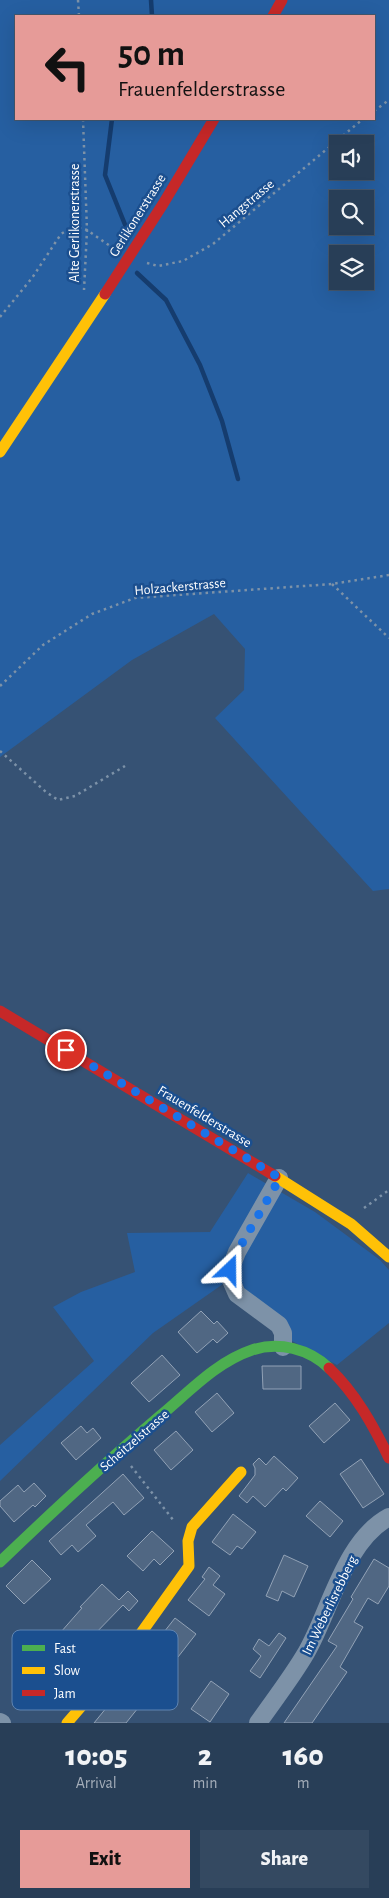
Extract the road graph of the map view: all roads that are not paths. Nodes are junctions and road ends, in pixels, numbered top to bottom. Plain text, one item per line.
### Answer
1 (282, 0) edge
2 (274, 15) edge
3 (213, 120) edge
4 (0, 452) edge
5 (0, 1011) edge
6 (280, 1178) junction
7 (389, 1257) edge
8 (283, 1347) junction
9 (389, 1458) edge
10 (241, 1472) dead end
11 (389, 1517) edge
12 (0, 1562) edge
13 (143, 1630) edge
14 (79, 1710) edge
15 (68, 1723) edge
16 (258, 1723) edge

1 - 2 street
3 - 4 street, Gerlikonerstrasse
5 - 6 street, Frauenfelderstrasse
6 - 7 street, Frauenfelderstrasse
6 - 8 street
8 - 9 street, Scheitzelstrasse
8 - 12 street, Scheitzelstrasse
10 - 13 street
11 - 16 street, Im Weberlisrebberg
14 - 15 street

